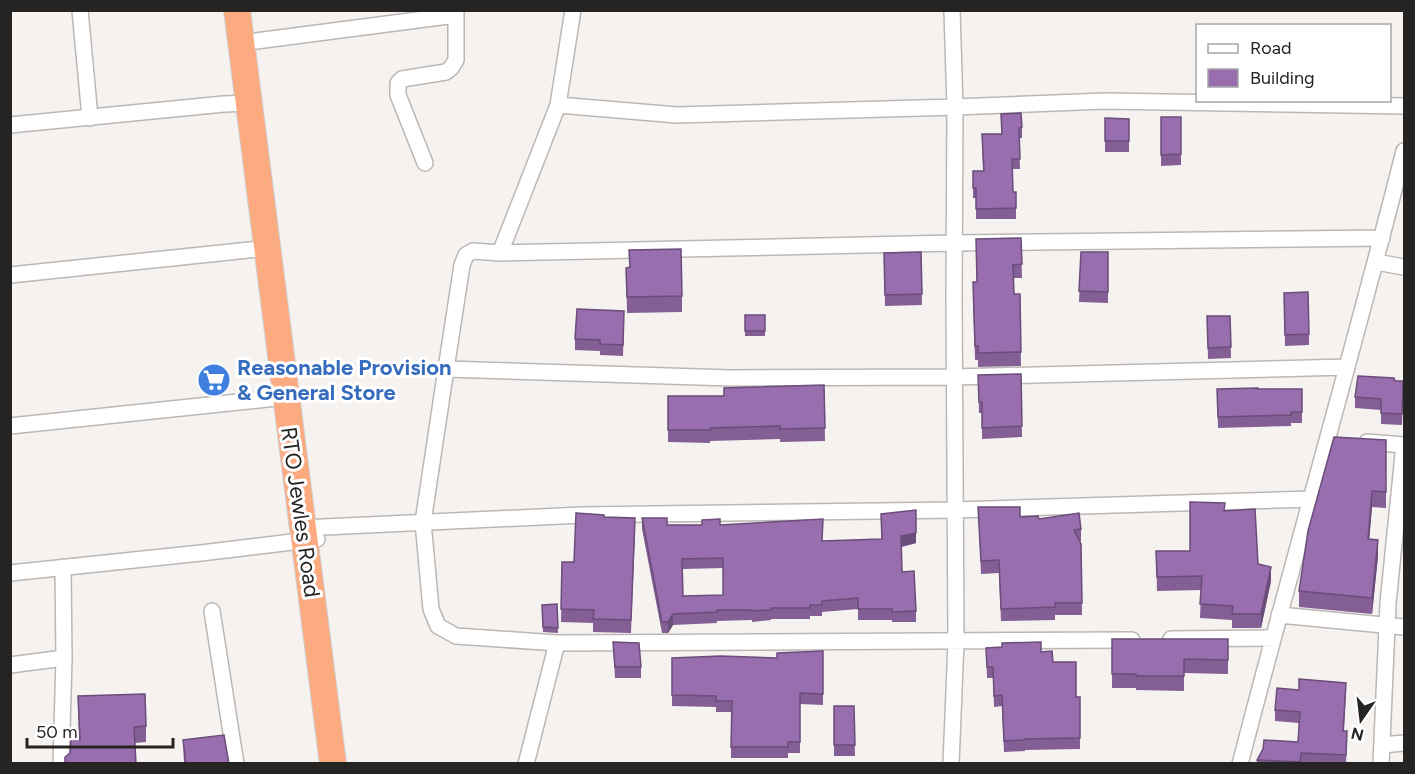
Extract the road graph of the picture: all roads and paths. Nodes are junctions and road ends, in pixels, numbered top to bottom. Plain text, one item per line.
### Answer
1 (80, 10) edge
2 (237, 10) edge
3 (252, 10) edge
4 (573, 10) edge
5 (952, 10) edge
6 (456, 13) edge
7 (374, 18) edge
8 (256, 41) junction
9 (250, 103) junction
10 (558, 105) junction
11 (1404, 106) edge
12 (955, 107) junction
13 (90, 118) junction
14 (10, 125) edge
15 (1404, 151) edge
16 (425, 163) dead end
17 (1382, 238) junction
18 (954, 243) junction
19 (267, 248) junction
20 (500, 253) junction
21 (1376, 262) junction
22 (1404, 267) edge
23 (10, 274) edge
24 (1347, 368) junction
25 (446, 369) junction
26 (954, 377) junction
27 (286, 397) junction
28 (10, 426) edge
29 (1338, 440) junction
30 (1404, 445) edge
31 (1311, 499) junction
32 (955, 510) junction
33 (423, 522) junction
34 (310, 533) junction
35 (63, 567) junction
36 (10, 573) edge
37 (212, 610) dead end
38 (1279, 615) junction
39 (1387, 624) junction
40 (1404, 627) edge
41 (1273, 638) junction
42 (956, 642) junction
43 (557, 643) junction
44 (64, 658) junction
45 (10, 665) edge
46 (1404, 743) edge
47 (1382, 745) junction
48 (61, 764) edge
49 (236, 764) edge
50 (333, 764) edge
51 (346, 764) edge
52 (526, 764) edge
53 (951, 764) edge
54 (1240, 764) edge
55 (1381, 764) edge

1 - 13 street
2 - 9 highway, RTO Jewles Road
3 - 8 highway, RTO Jewles Road
4 - 10 street
5 - 12 street
6 - 7 street
6 - 16 street
7 - 8 street
8 - 34 highway, RTO Jewles Road
9 - 13 street
9 - 19 highway, RTO Jewles Road
10 - 12 street
10 - 20 street
11 - 12 street
12 - 18 street
13 - 14 street
15 - 17 street
17 - 18 street
17 - 21 street
18 - 20 street
18 - 26 street
19 - 23 street
19 - 27 highway, RTO Jewles Road
20 - 25 street
21 - 22 street
21 - 24 street
24 - 26 street
24 - 29 street
25 - 26 street
25 - 33 street
26 - 32 street
27 - 28 street
27 - 34 highway, RTO Jewles Road
29 - 30 street
29 - 31 street
30 - 39 street
31 - 32 street
31 - 38 street
32 - 33 street
32 - 42 street
33 - 34 street
33 - 43 street
34 - 35 street
34 - 50 highway, RTO Jewles Road
34 - 51 highway, RTO Jewles Road
35 - 36 street
35 - 44 street
37 - 49 street
38 - 39 street
38 - 41 street
39 - 40 street
39 - 47 street
41 - 42 street
41 - 54 street
42 - 43 street
42 - 53 street
43 - 52 street
44 - 45 street
44 - 48 street
46 - 47 street
47 - 55 street

